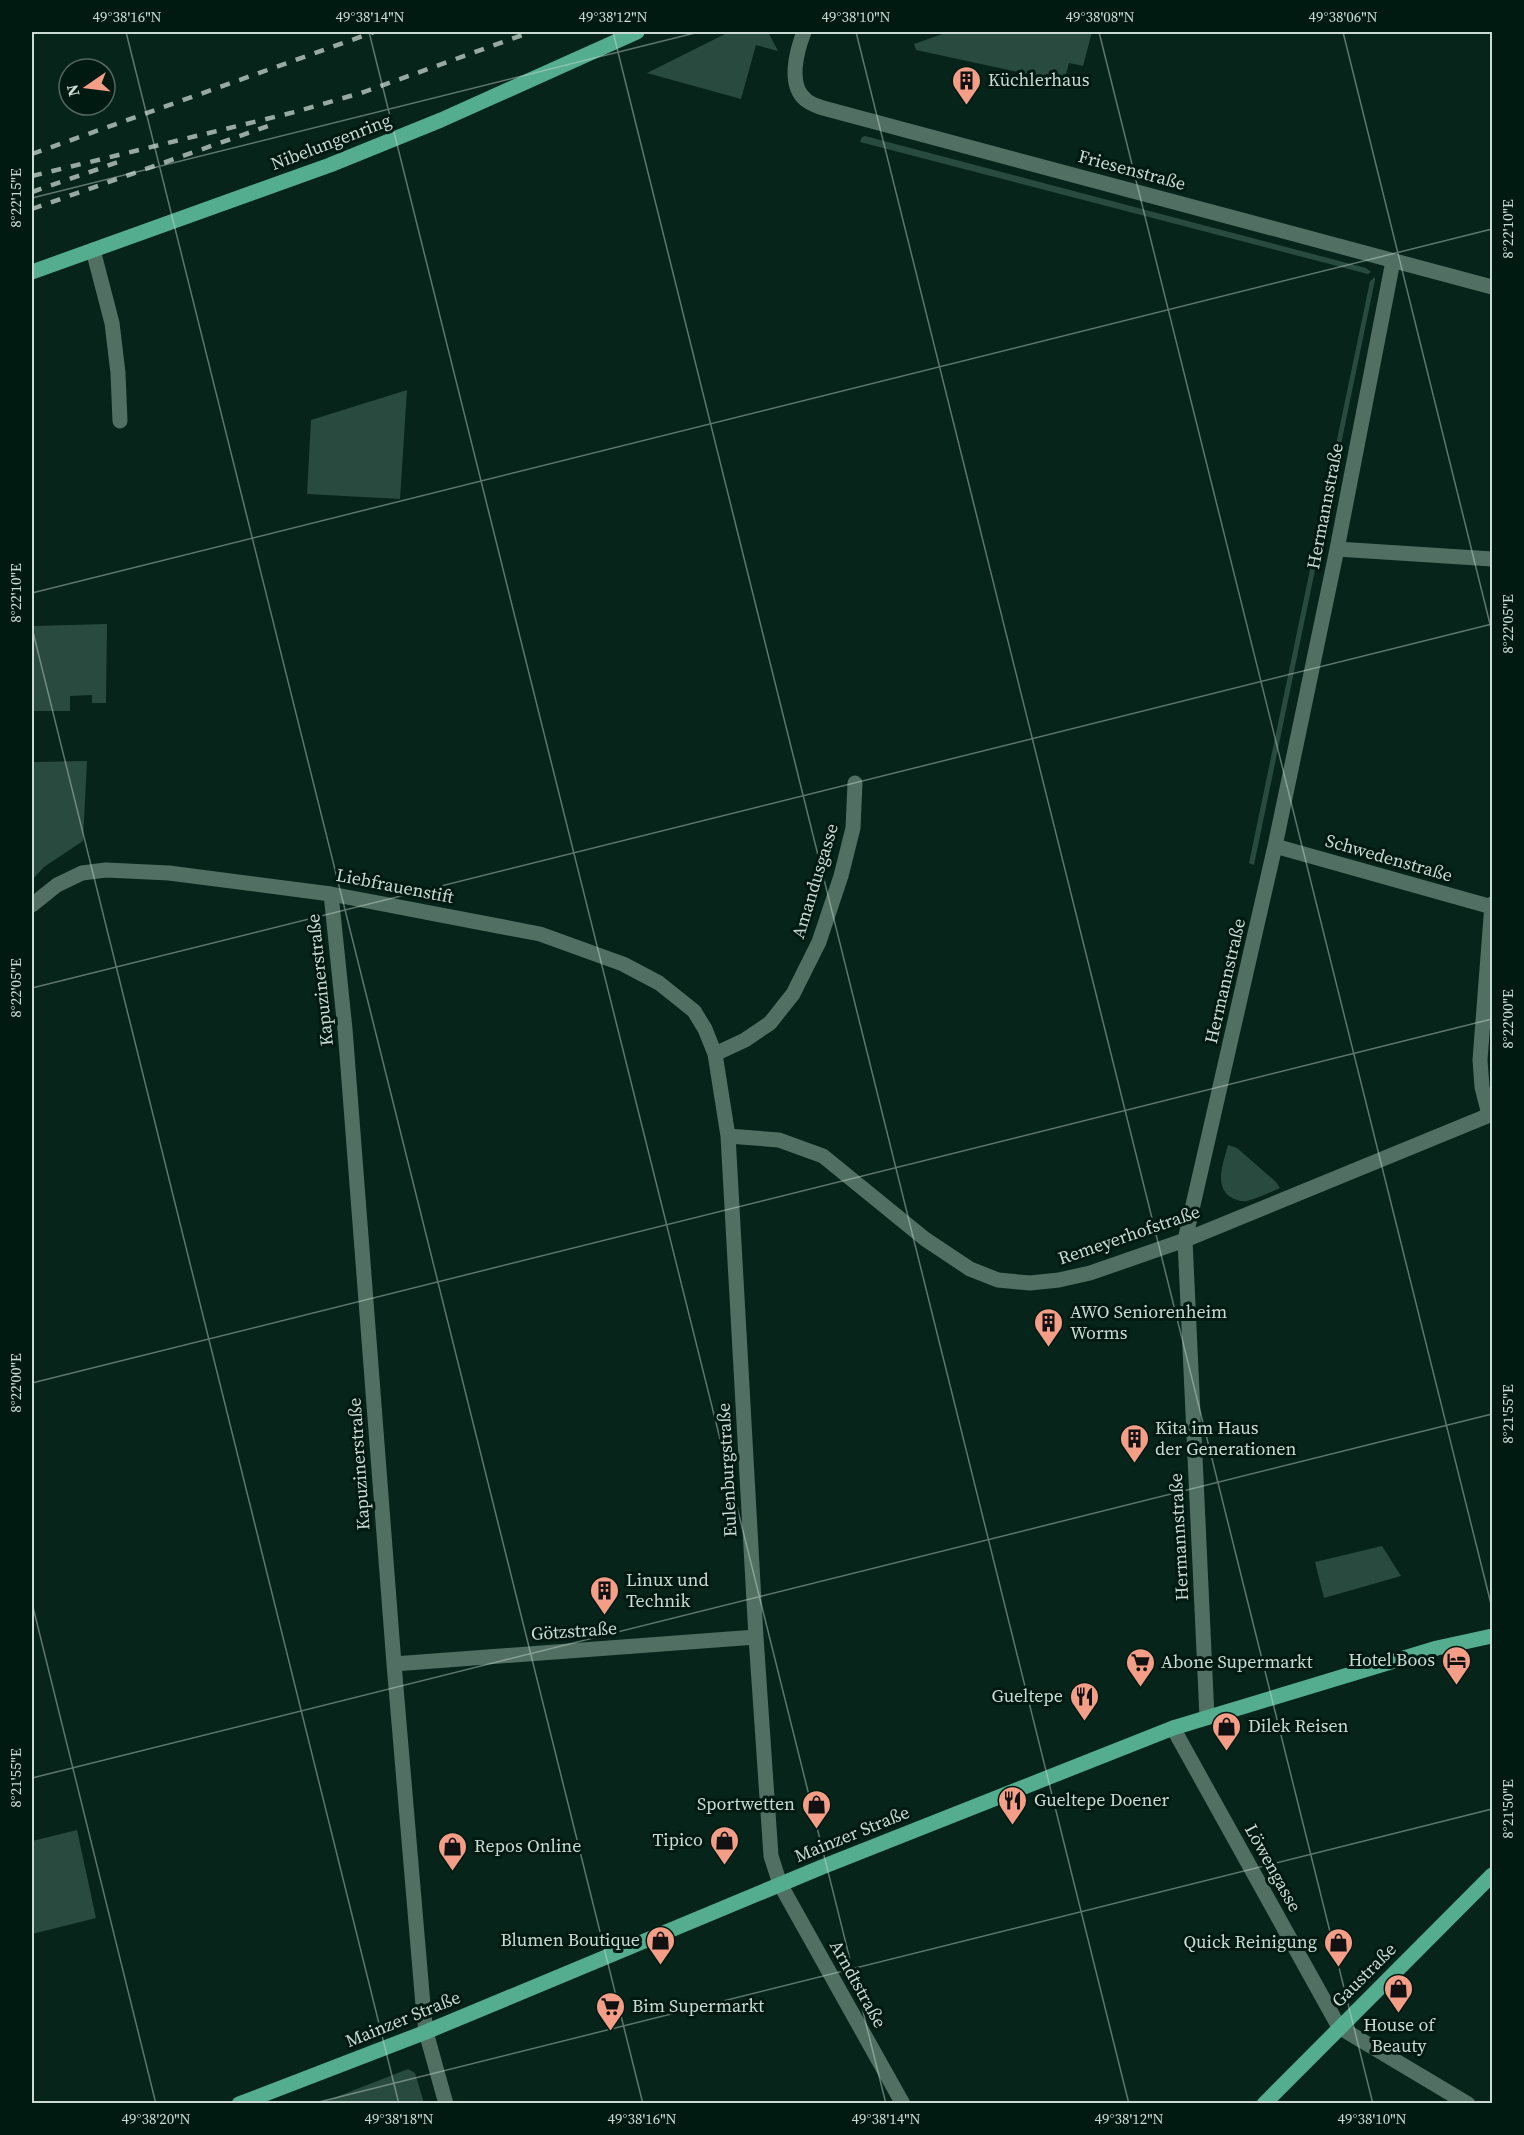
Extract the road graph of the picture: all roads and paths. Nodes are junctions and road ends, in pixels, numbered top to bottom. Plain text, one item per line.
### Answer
1 (637, 32) edge
2 (804, 32) edge
3 (93, 250) junction
4 (1394, 261) junction
5 (32, 272) edge
6 (1492, 287) edge
7 (120, 421) dead end
8 (1337, 549) junction
9 (1492, 559) edge
10 (855, 783) dead end
11 (1275, 846) junction
12 (331, 894) junction
13 (32, 905) edge
14 (1492, 906) edge
15 (716, 1053) junction
16 (1491, 1114) edge
17 (728, 1136) junction
18 (1185, 1240) junction
19 (1492, 1636) edge
20 (756, 1637) junction
21 (394, 1664) junction
22 (1207, 1717) junction
23 (1173, 1728) junction
24 (1492, 1875) edge
25 (780, 1884) junction
26 (1339, 2027) junction
27 (426, 2032) junction
28 (239, 2103) edge
29 (446, 2103) edge
30 (903, 2103) edge
31 (1264, 2103) edge
32 (1468, 2103) edge

1 - 3 main road, Nibelungenring
2 - 4 street, Friesenstraße
3 - 5 main road, Nibelungenring
3 - 7 street
4 - 6 street, Friesenstraße
4 - 8 street, Hermannstraße
8 - 9 street
8 - 11 street, Hermannstraße
10 - 15 street, Amandusgasse
11 - 14 street, Schwedenstraße
11 - 18 street, Hermannstraße
12 - 13 street, Liebfrauenstift
12 - 15 street, Liebfrauenstift
12 - 21 street, Kapuzinerstraße
14 - 16 street
15 - 17 street, Eulenburgstraße
16 - 18 street, Remeyerhofstraße
17 - 18 street, Remeyerhofstraße
17 - 20 street, Eulenburgstraße
18 - 22 street, Hermannstraße
19 - 22 main road, Mainzer Straße
20 - 21 street, Götzstraße
20 - 25 street, Eulenburgstraße
21 - 27 street, Kapuzinerstraße
22 - 23 main road, Mainzer Straße
23 - 25 main road, Mainzer Straße
23 - 26 street, Löwengasse
24 - 26 main road, Gaustraße
25 - 27 main road, Mainzer Straße
25 - 30 street, Arndtstraße
26 - 31 main road, Gaustraße
26 - 32 street
27 - 28 main road, Mainzer Straße
27 - 29 street, Kapuzinerstraße

